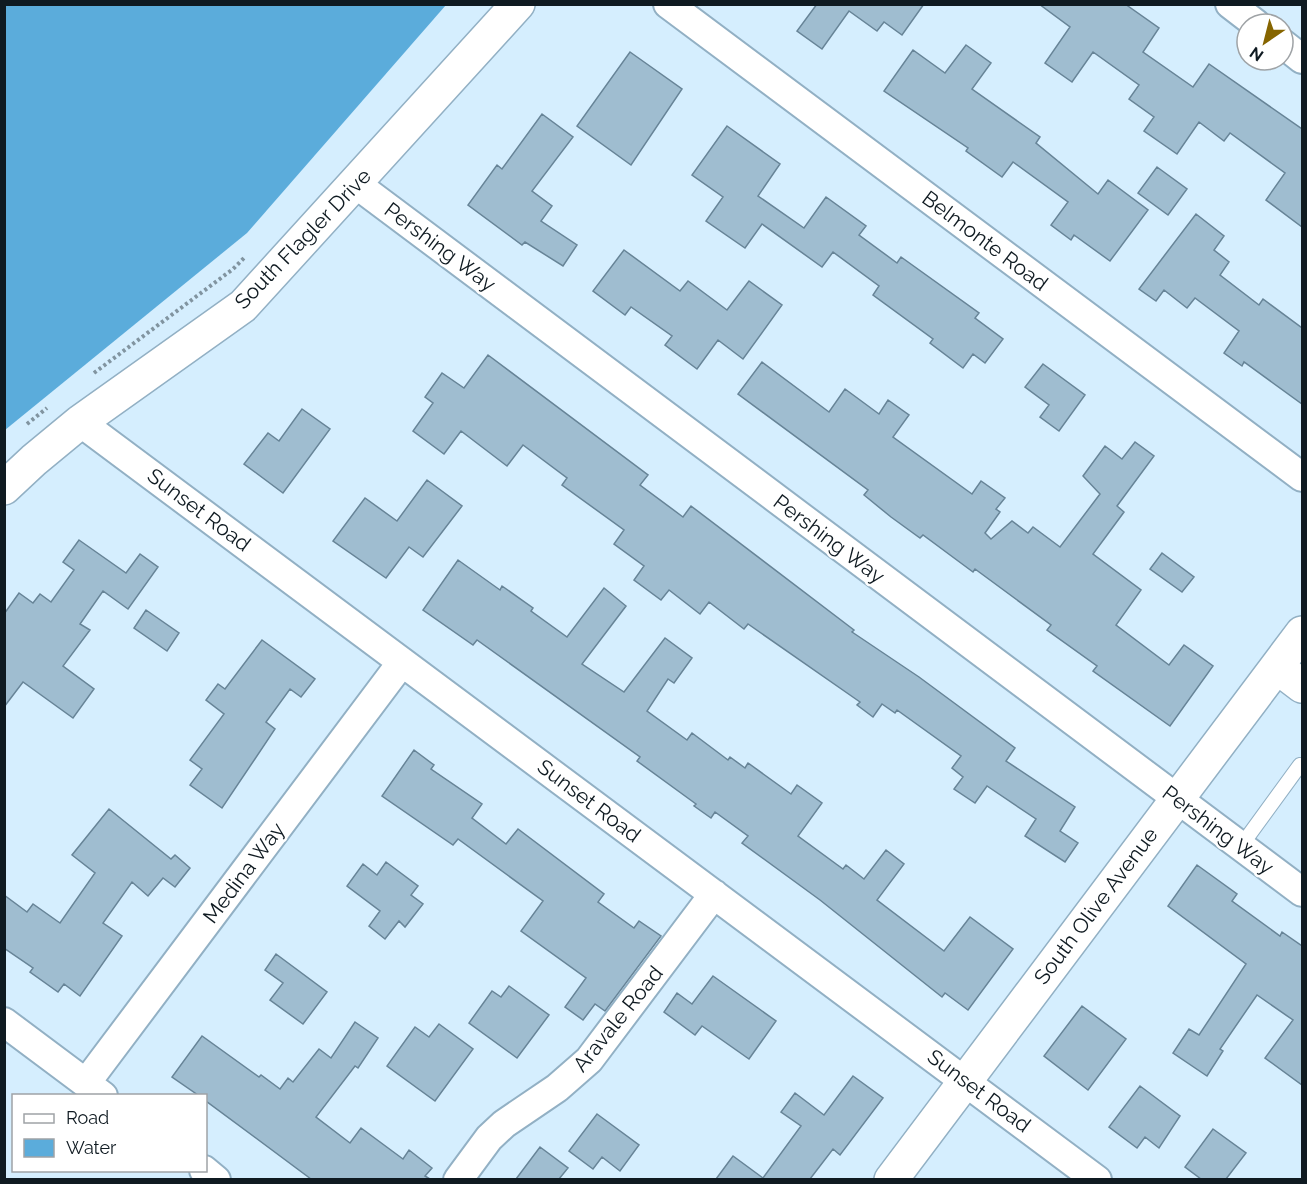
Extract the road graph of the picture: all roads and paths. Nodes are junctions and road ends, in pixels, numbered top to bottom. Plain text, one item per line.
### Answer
1 (518, 4) edge
2 (668, 4) edge
3 (356, 184) junction
4 (248, 253) dead end
5 (92, 375) dead end
6 (55, 402) dead end
7 (80, 422) junction
8 (21, 430) dead end
9 (1302, 477) edge
10 (4, 488) edge
11 (1302, 633) edge
12 (402, 662) junction
13 (1290, 677) edge
14 (1302, 767) edge
15 (1177, 799) junction
16 (1240, 846) junction
17 (1302, 892) edge
18 (714, 894) junction
19 (4, 1022) edge
20 (965, 1080) junction
21 (95, 1089) edge
22 (458, 1179) edge
23 (891, 1179) edge
24 (1097, 1179) edge

1 - 3 street, South Flagler Drive
2 - 9 street, Belmonte Road
3 - 7 street, South Flagler Drive
3 - 15 street, Pershing Way
4 - 5 path
6 - 8 path
7 - 10 street, South Flagler Drive
7 - 12 street, Sunset Road
11 - 13 street, South Olive Avenue
12 - 18 street, Sunset Road
12 - 21 street, Medina Way
13 - 15 street, South Olive Avenue
14 - 16 lane
15 - 16 street, Pershing Way
15 - 20 street, South Olive Avenue
16 - 17 street, Pershing Way
18 - 20 street, Sunset Road
18 - 22 street, Aravale Road
19 - 21 street
20 - 23 street, South Olive Avenue
20 - 24 street, Sunset Road

